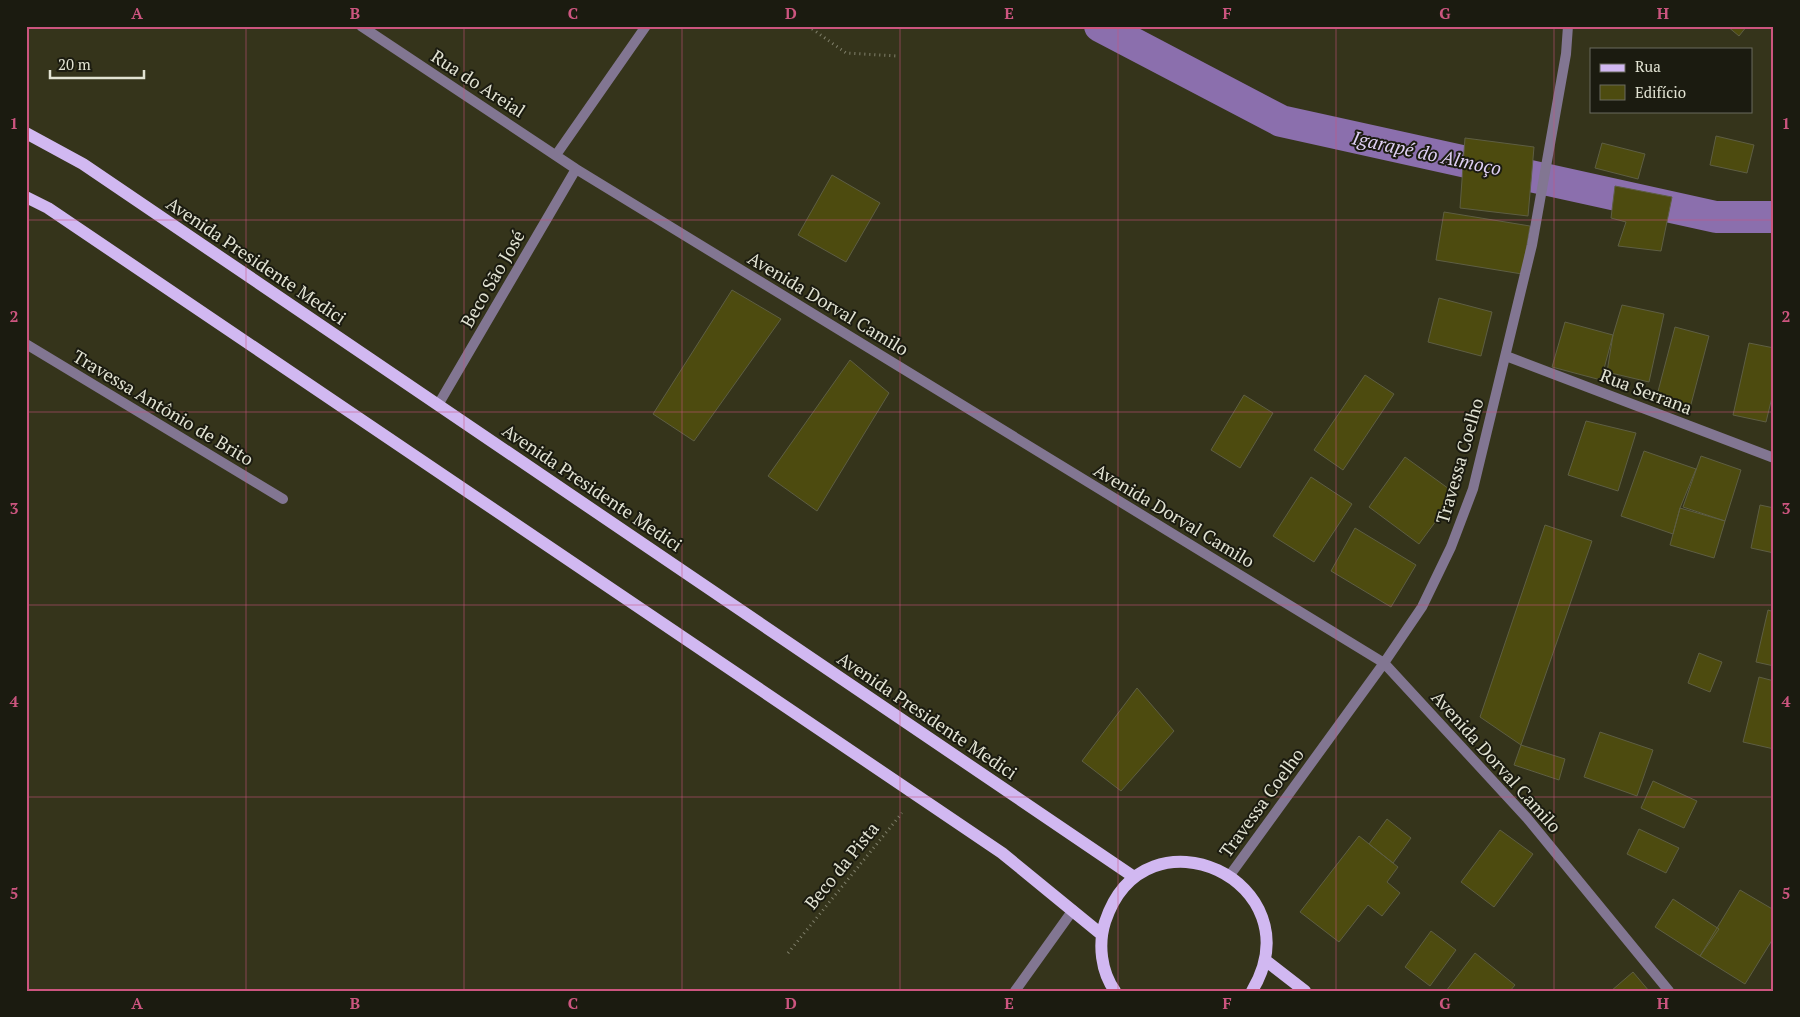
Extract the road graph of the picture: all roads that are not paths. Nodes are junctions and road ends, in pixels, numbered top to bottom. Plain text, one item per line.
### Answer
1 (361, 26) edge
2 (646, 26) edge
3 (1568, 26) edge
4 (26, 134) edge
5 (556, 155) junction
6 (576, 169) junction
7 (26, 197) edge
8 (26, 344) edge
9 (1506, 356) junction
10 (438, 405) junction
11 (1774, 458) edge
12 (283, 499) dead end
13 (1384, 663) junction
14 (1230, 875) junction
15 (1134, 878) junction
16 (1073, 910) junction
17 (1101, 934) junction
18 (1265, 960) junction
19 (1015, 991) edge
20 (1115, 991) edge
21 (1252, 991) edge
22 (1305, 991) edge
23 (1669, 991) edge

1 - 5 street, Rua do Areial
2 - 5 street
3 - 9 street, Travessa Coelho
4 - 10 main road, Avenida Presidente Medici
5 - 6 street, Rua do Areial
6 - 10 street, Beco São José
6 - 13 street, Avenida Dorval Camilo
7 - 16 main road
8 - 12 street, Travessa Antônio de Brito
9 - 11 street, Rua Serrana
9 - 13 street, Travessa Coelho
10 - 15 main road, Avenida Presidente Medici
13 - 14 street, Travessa Coelho
13 - 23 street, Avenida Dorval Camilo
14 - 15 main road
14 - 18 main road
15 - 17 main road
16 - 17 main road
16 - 19 street
17 - 20 main road
18 - 21 main road
18 - 22 main road

